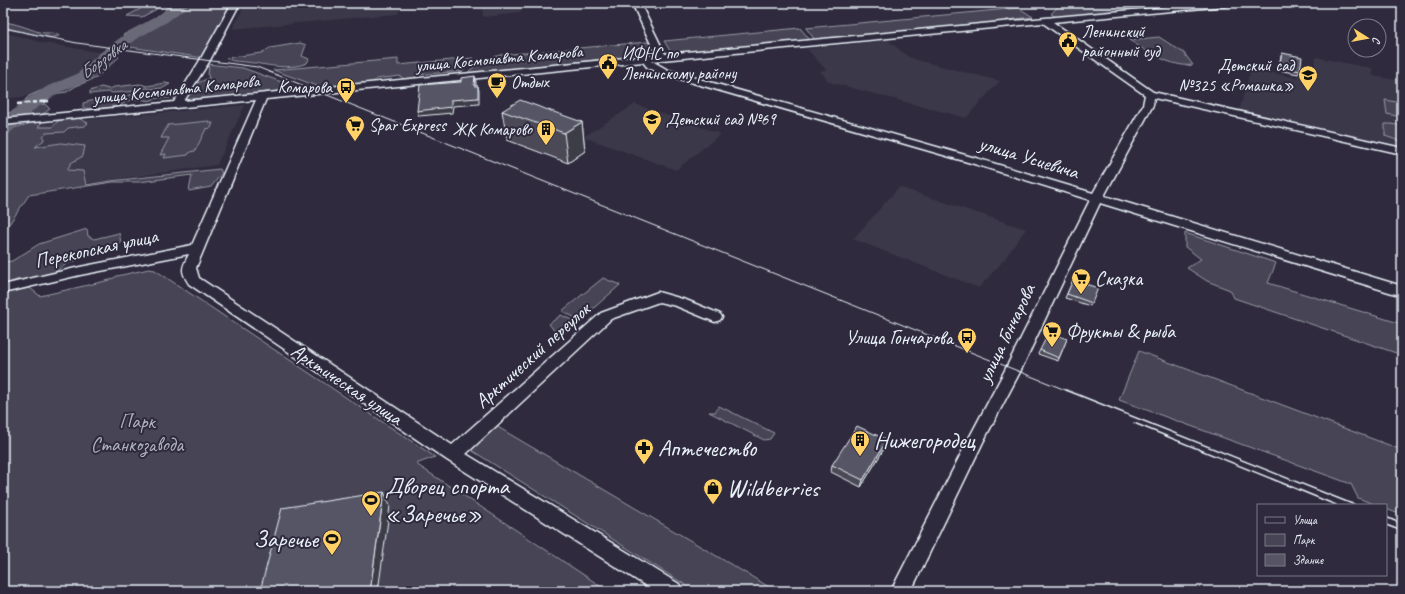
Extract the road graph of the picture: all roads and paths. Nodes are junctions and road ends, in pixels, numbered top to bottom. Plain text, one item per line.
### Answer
1 (236, 3) edge
2 (636, 3) edge
3 (1236, 3) edge
4 (1045, 20) junction
5 (662, 58) junction
6 (646, 60) junction
7 (1150, 94) junction
8 (262, 97) junction
9 (177, 105) junction
10 (3, 122) edge
11 (1402, 152) edge
12 (1096, 199) junction
13 (197, 248) junction
14 (3, 289) edge
15 (1402, 291) edge
16 (715, 317) dead end
17 (453, 455) junction
18 (672, 591) edge
19 (901, 591) edge

1 - 9 street
2 - 5 street
3 - 4 street, улица Космонавта Комарова
4 - 5 street, улица Космонавта Комарова
4 - 7 street
5 - 6 street, улица Космонавта Комарова
6 - 8 street, улица Космонавта Комарова
6 - 12 street, улица Усиевича
7 - 11 street
7 - 12 street, улица Гончарова
8 - 9 street, улица Космонавта Комарова
8 - 13 street, Арктическая улица
9 - 10 street, улица Космонавта Комарова
12 - 15 street, улица Усиевича
12 - 19 street, улица Гончарова
13 - 14 street, Перекопская улица
13 - 17 street, Арктическая улица
16 - 17 street, Арктический переулок
17 - 18 street, Арктическая улица

